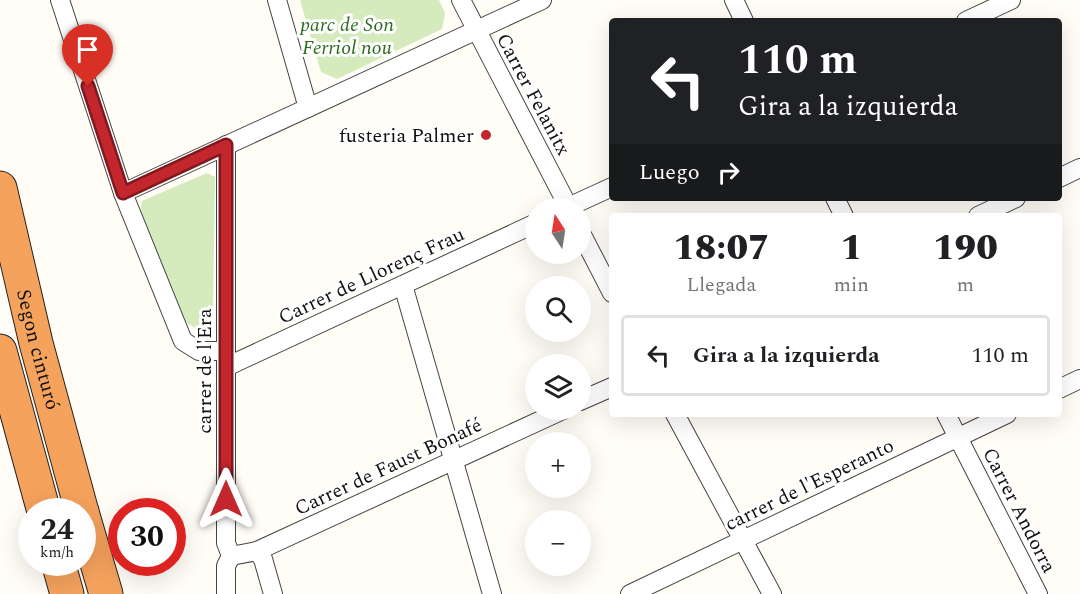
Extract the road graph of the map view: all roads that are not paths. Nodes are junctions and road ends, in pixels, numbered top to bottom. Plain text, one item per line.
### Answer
1 (60, 0) edge
2 (277, 0) edge
3 (461, 0) edge
4 (542, 0) edge
5 (734, 0) edge
6 (1011, 0) edge
7 (743, 18) edge
8 (972, 18) edge
9 (476, 31) junction
10 (308, 108) junction
11 (226, 145) junction
12 (1080, 168) edge
13 (1062, 177) edge
14 (0, 188) edge
15 (609, 188) edge
16 (123, 193) junction
17 (563, 198) edge
18 (589, 198) edge
19 (1010, 201) edge
20 (984, 213) edge
21 (525, 228) edge
22 (591, 252) edge
23 (403, 285) junction
24 (609, 286) edge
25 (0, 351) edge
26 (226, 359) junction
27 (1080, 379) edge
28 (609, 388) edge
29 (1062, 388) edge
30 (591, 396) edge
31 (677, 417) edge
32 (948, 417) edge
33 (1001, 417) edge
34 (541, 420) edge
35 (958, 437) junction
36 (453, 460) junction
37 (39, 498) edge
38 (78, 498) edge
39 (743, 540) junction
40 (257, 551) junction
41 (231, 556) junction
42 (96, 560) edge
43 (48, 576) edge
44 (62, 576) edge
45 (51, 594) edge
46 (67, 594) edge
47 (106, 594) edge
48 (226, 594) edge
49 (273, 594) edge
50 (492, 594) edge
51 (630, 594) edge
52 (772, 594) edge
53 (1038, 594) edge

1 - 16 street
2 - 10 street
3 - 9 street, Carrer Felanitx
4 - 9 street
5 - 7 street
6 - 8 street
9 - 10 street
9 - 17 street, Carrer Felanitx
10 - 11 street
11 - 16 street
11 - 26 street, carrer de l'Era
12 - 13 street
14 - 38 highway, Segon cinturó
15 - 18 street
16 - 26 street
19 - 20 street
21 - 23 street, Carrer de Llorenç Frau
22 - 24 street
23 - 26 street, Carrer de Llorenç Frau
23 - 36 street
25 - 37 highway, Segon cinturó
26 - 41 street, carrer de l'Era
27 - 29 street
28 - 30 street
31 - 39 street
32 - 35 street, Carrer Andorra
33 - 35 street, carrer de l'Esperanto
34 - 36 street, Carrer de Faust Bonafé
35 - 39 street, carrer de l'Esperanto
35 - 53 street, Carrer Andorra
36 - 40 street, Carrer de Faust Bonafé
36 - 50 street
39 - 51 street, carrer de l'Esperanto
39 - 52 street
40 - 41 street, Carrer de Faust Bonafé
40 - 49 street
41 - 48 street, carrer de l'Era
42 - 47 highway, Segon cinturó
43 - 45 highway
44 - 46 highway

